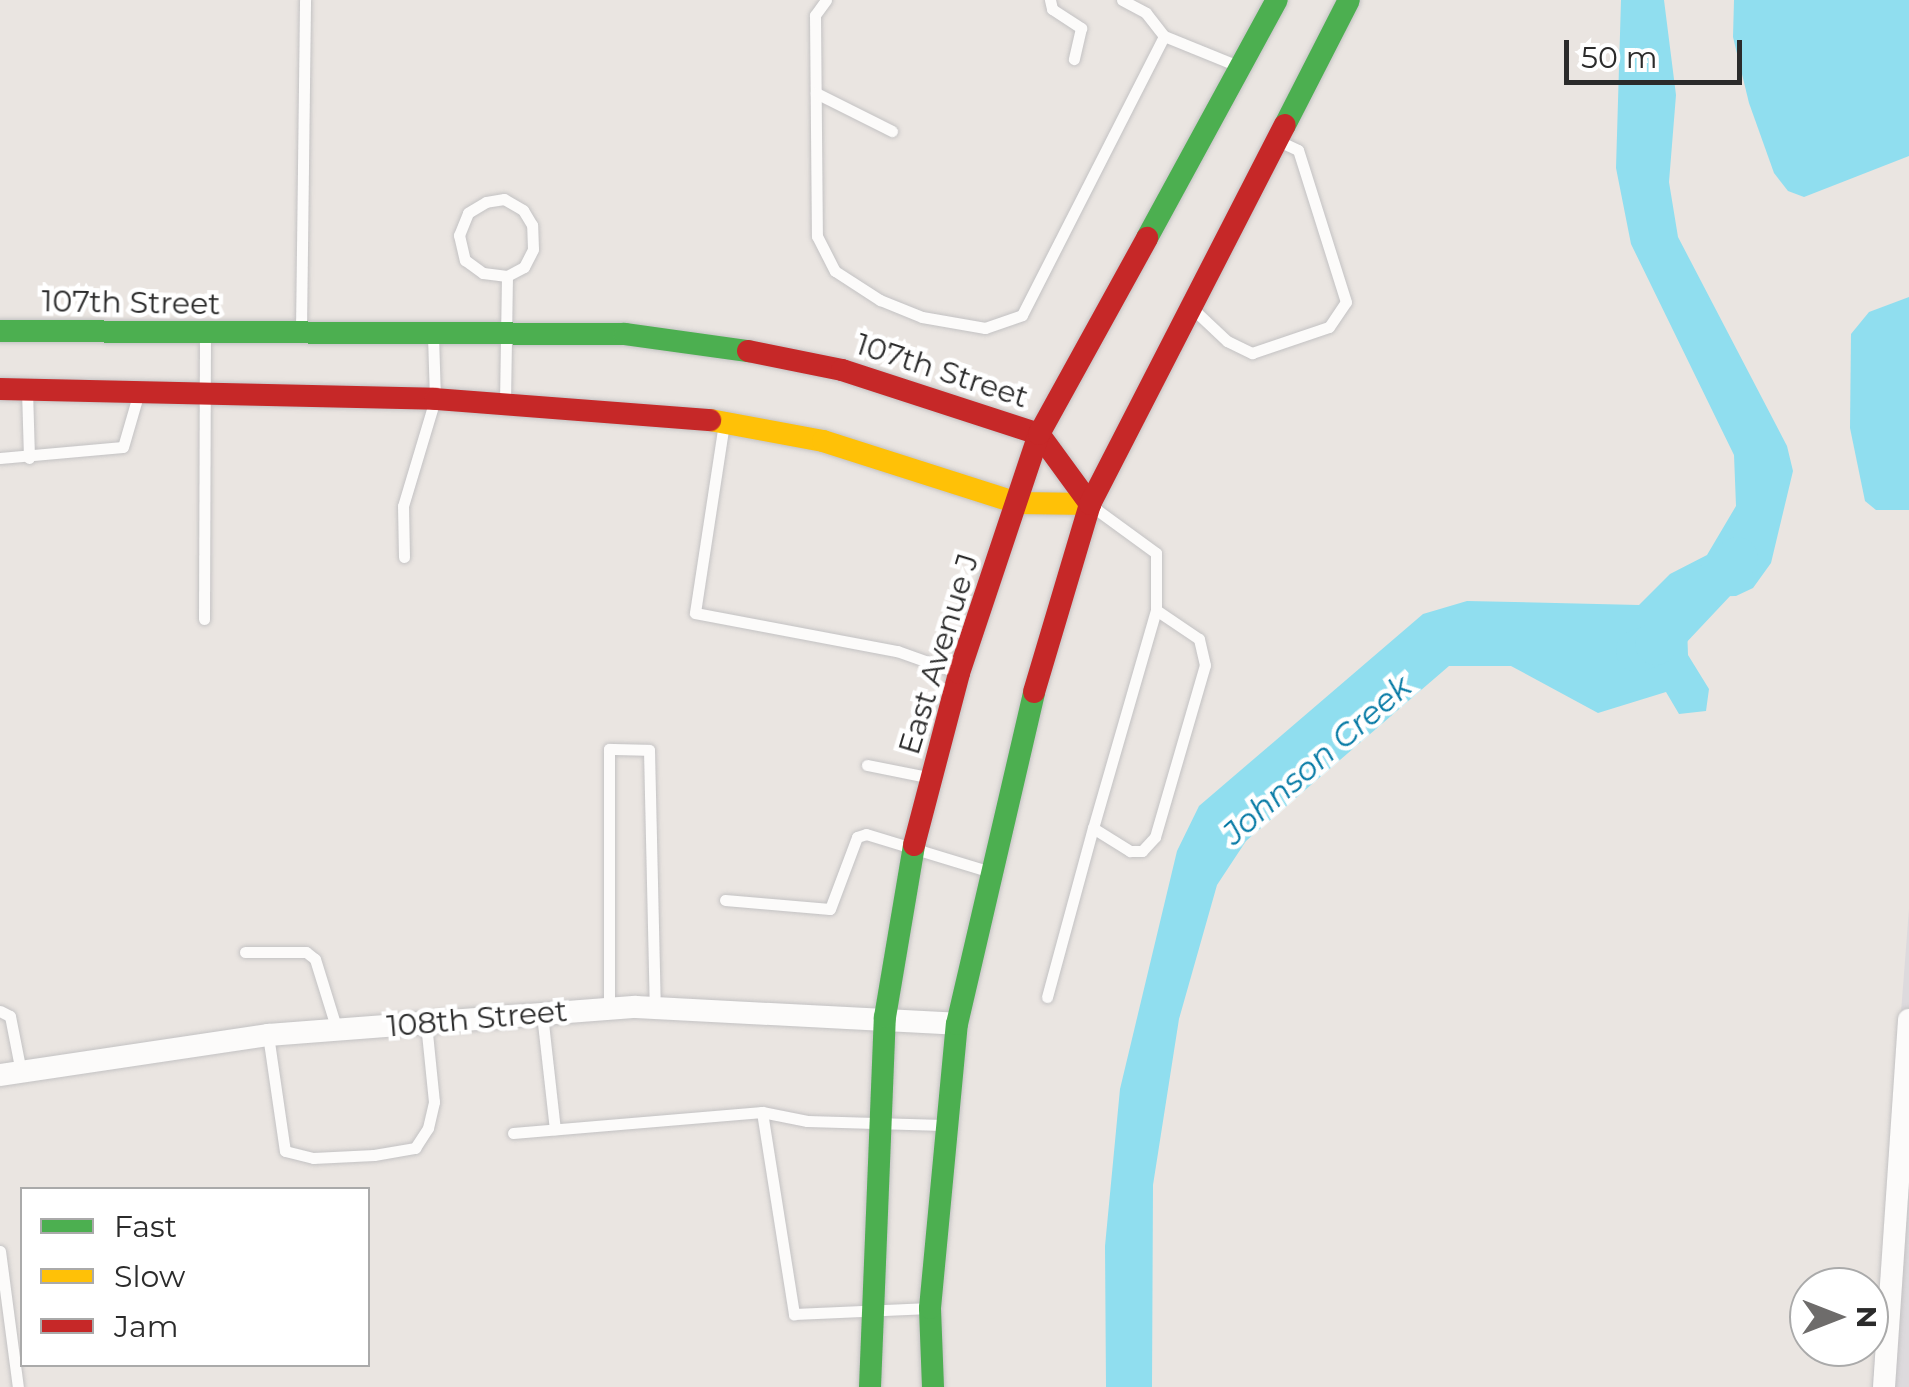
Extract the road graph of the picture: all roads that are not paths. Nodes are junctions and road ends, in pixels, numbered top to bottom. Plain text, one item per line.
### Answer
1 (304, 0) edge
2 (826, 0) edge
3 (1050, 0) edge
4 (1122, 0) edge
5 (1276, 0) edge
6 (1349, 0) edge
7 (1164, 36) junction
8 (1074, 58) dead end
9 (1241, 67) junction
10 (816, 93) junction
11 (892, 131) dead end
12 (1281, 142) junction
13 (507, 276) junction
14 (1193, 308) junction
15 (0, 331) edge
16 (434, 334) junction
17 (301, 335) junction
18 (205, 336) junction
19 (506, 336) junction
20 (0, 389) edge
21 (28, 390) junction
22 (139, 392) junction
23 (205, 396) junction
24 (435, 399) junction
25 (505, 402) junction
26 (724, 423) junction
27 (1038, 434) junction
28 (0, 458) edge
29 (29, 458) junction
30 (1017, 503) junction
31 (1090, 504) junction
32 (404, 557) dead end
33 (1156, 610) junction
34 (204, 619) dead end
35 (960, 674) junction
36 (867, 764) dead end
37 (933, 778) junction
38 (1093, 828) junction
39 (912, 848) junction
40 (988, 871) junction
41 (725, 900) dead end
42 (244, 952) dead end
43 (1047, 996) dead end
44 (655, 1008) junction
45 (608, 1009) junction
46 (0, 1011) edge
47 (542, 1014) junction
48 (885, 1016) junction
49 (1909, 1020) edge
50 (426, 1023) junction
51 (957, 1024) junction
52 (337, 1030) junction
53 (268, 1035) junction
54 (10, 1073) edge
55 (762, 1112) junction
56 (879, 1123) junction
57 (942, 1125) junction
58 (555, 1128) junction
59 (513, 1133) dead end
60 (0, 1251) edge
61 (930, 1308) junction
62 (871, 1311) junction
63 (18, 1387) edge
64 (870, 1387) edge
65 (934, 1387) edge
66 (1884, 1387) edge

1 - 17 lane
2 - 10 lane
3 - 8 lane
4 - 7 lane
5 - 9 street, East Avenue J
6 - 12 street
7 - 9 lane
7 - 10 lane
9 - 27 street, East Avenue J
10 - 11 lane
12 - 14 street
12 - 14 lane
13 - 13 lane
13 - 19 lane
14 - 31 street
15 - 18 street, 107th Street
16 - 17 street, 107th Street
16 - 19 street, 107th Street
16 - 24 lane
17 - 18 street, 107th Street
18 - 23 lane
19 - 25 lane
19 - 27 street, 107th Street
20 - 21 street
21 - 22 street
21 - 29 lane
22 - 23 street
22 - 29 lane
23 - 24 street
23 - 34 lane
24 - 25 street
24 - 32 lane
25 - 26 street
26 - 30 street
26 - 35 lane
27 - 30 street, East Avenue J
27 - 31 street, 107th Street
28 - 29 lane
30 - 31 street
30 - 35 street, East Avenue J
31 - 33 lane
31 - 40 street
33 - 38 lane
33 - 38 lane
35 - 37 street, East Avenue J
36 - 37 lane
37 - 39 street, East Avenue J
38 - 43 lane
39 - 40 lane
39 - 41 lane
39 - 48 street, East Avenue J
40 - 51 street
42 - 52 lane
44 - 45 street, 108th Street
44 - 45 lane
44 - 48 street, 108th Street
45 - 47 street, 108th Street
46 - 54 lane
47 - 50 street, 108th Street
47 - 58 lane
48 - 51 street, 108th Street
48 - 56 street, East Avenue J
49 - 66 street
50 - 52 street, 108th Street
50 - 53 lane
51 - 57 street
52 - 53 street, 108th Street
53 - 54 street, 108th Street
55 - 56 lane
55 - 58 lane
55 - 62 lane
56 - 57 lane
56 - 62 street, East Avenue J
57 - 61 street
58 - 59 lane
60 - 63 lane
61 - 62 lane
61 - 65 street
62 - 64 street, East Avenue J

